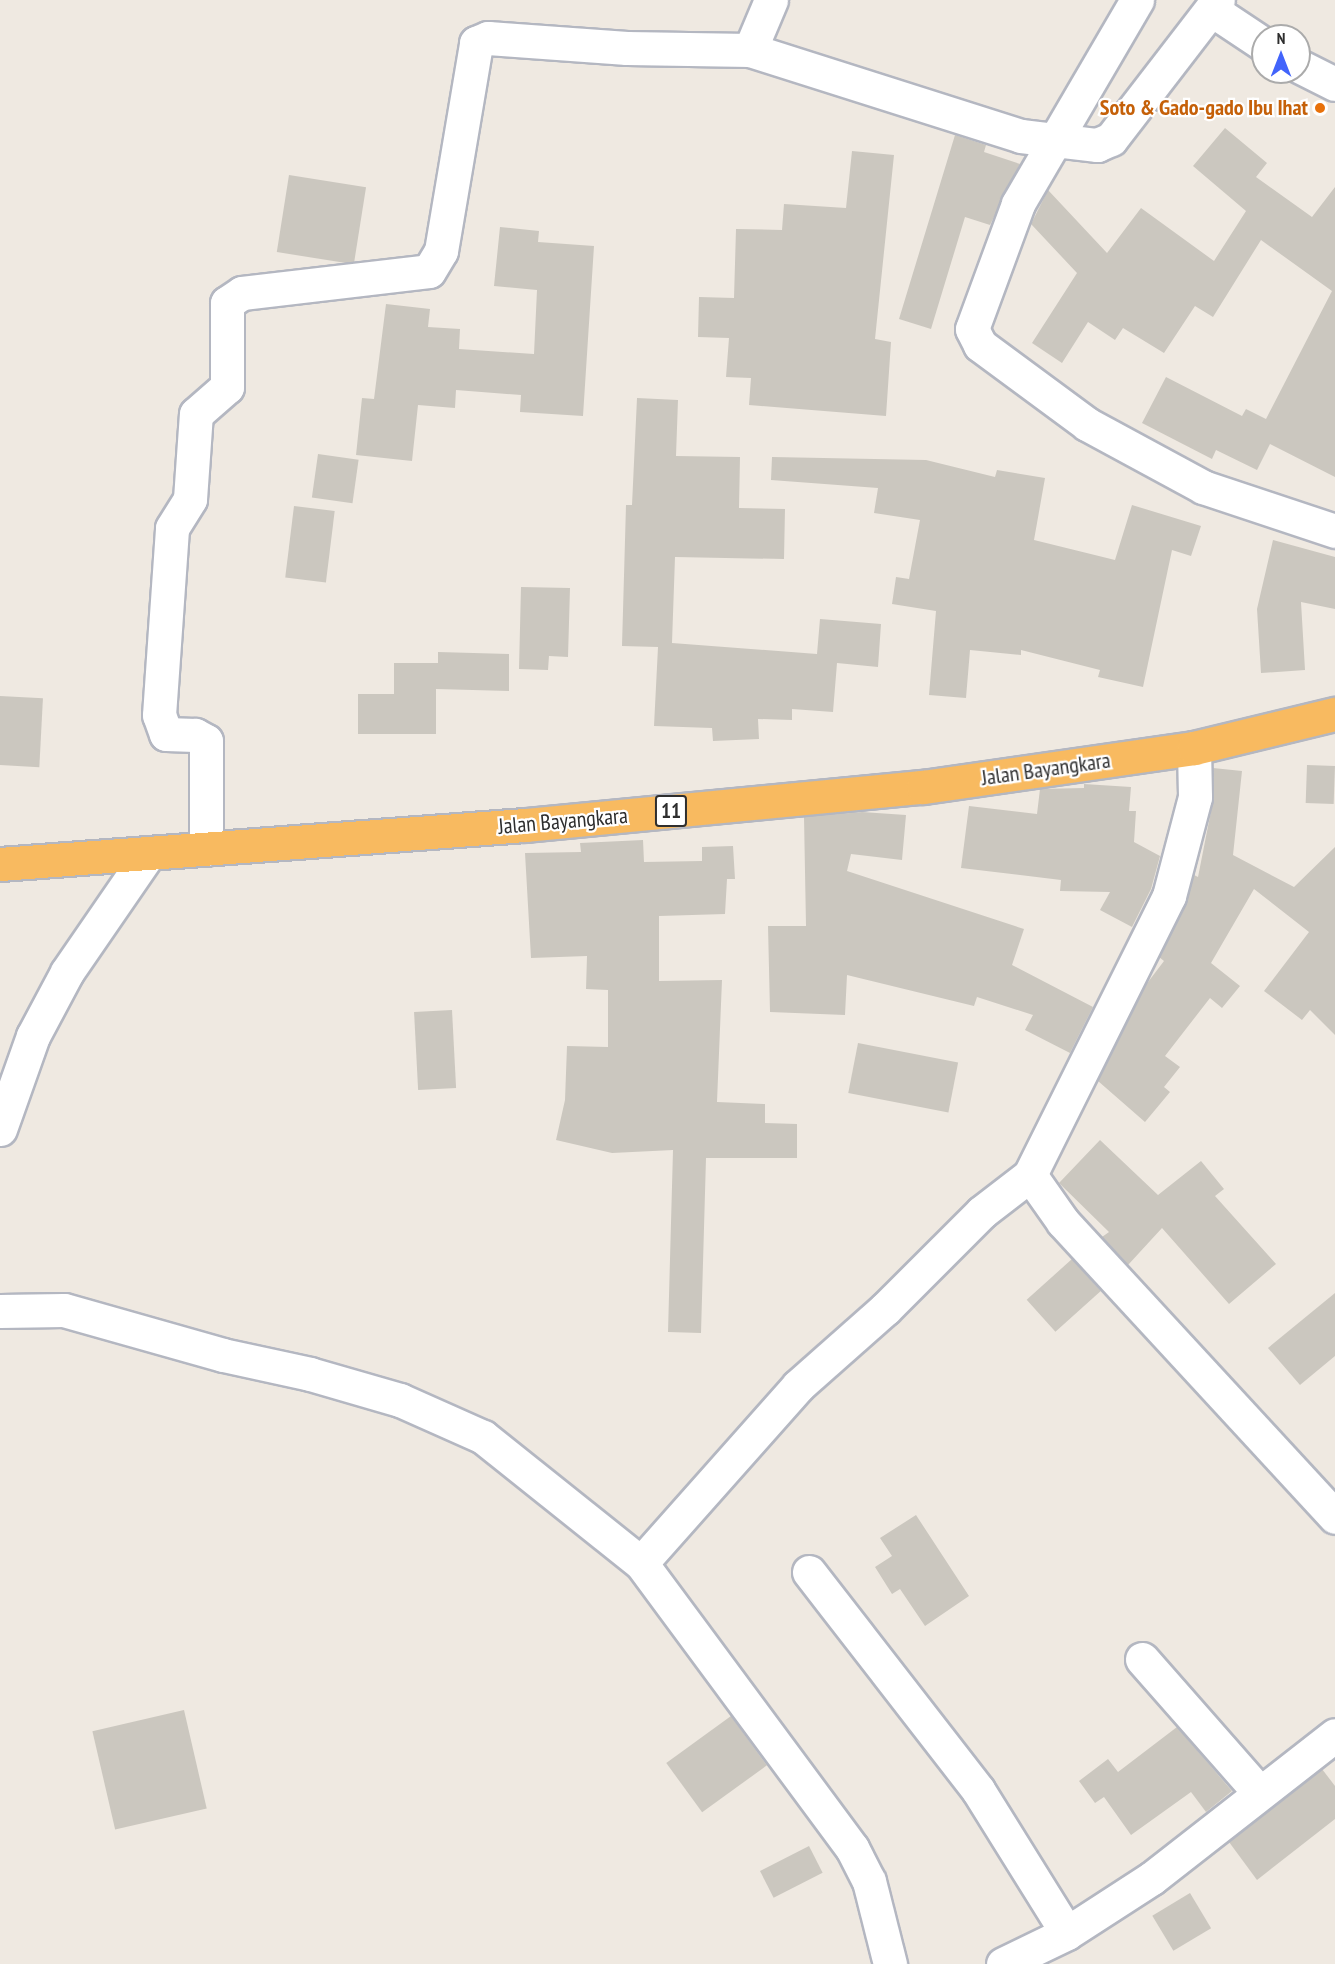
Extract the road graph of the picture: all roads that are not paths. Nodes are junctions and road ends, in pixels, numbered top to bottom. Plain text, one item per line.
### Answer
1 (771, 0) edge
2 (1137, 0) edge
3 (1215, 5) edge
4 (1251, 34) edge
5 (750, 50) junction
6 (1311, 72) edge
7 (1335, 84) edge
8 (1052, 143) junction
9 (1335, 531) edge
10 (1335, 714) edge
11 (1194, 748) junction
12 (206, 849) junction
13 (148, 854) junction
14 (0, 864) edge
15 (0, 1129) edge
16 (1029, 1175) junction
17 (0, 1311) edge
18 (1335, 1517) edge
19 (641, 1563) junction
20 (809, 1572) dead end
21 (1142, 1659) dead end
22 (1335, 1735) edge
23 (1258, 1791) junction
24 (1067, 1933) junction
25 (890, 1964) edge
26 (1003, 1964) edge

1 - 5 street
2 - 8 street
3 - 4 street
3 - 8 street
5 - 8 street
5 - 12 street
6 - 7 street
8 - 9 street
10 - 11 highway, Jalan Bayangkara / 11
11 - 12 highway, Jalan Bayangkara / 11
11 - 16 street
12 - 13 highway, Jalan Bayangkara / 11
13 - 14 highway, Jalan Bayangkara / 11
13 - 15 street
16 - 18 street
16 - 19 street
17 - 19 street
19 - 25 street
20 - 24 street
21 - 23 street
22 - 23 street
23 - 24 street
24 - 26 street

